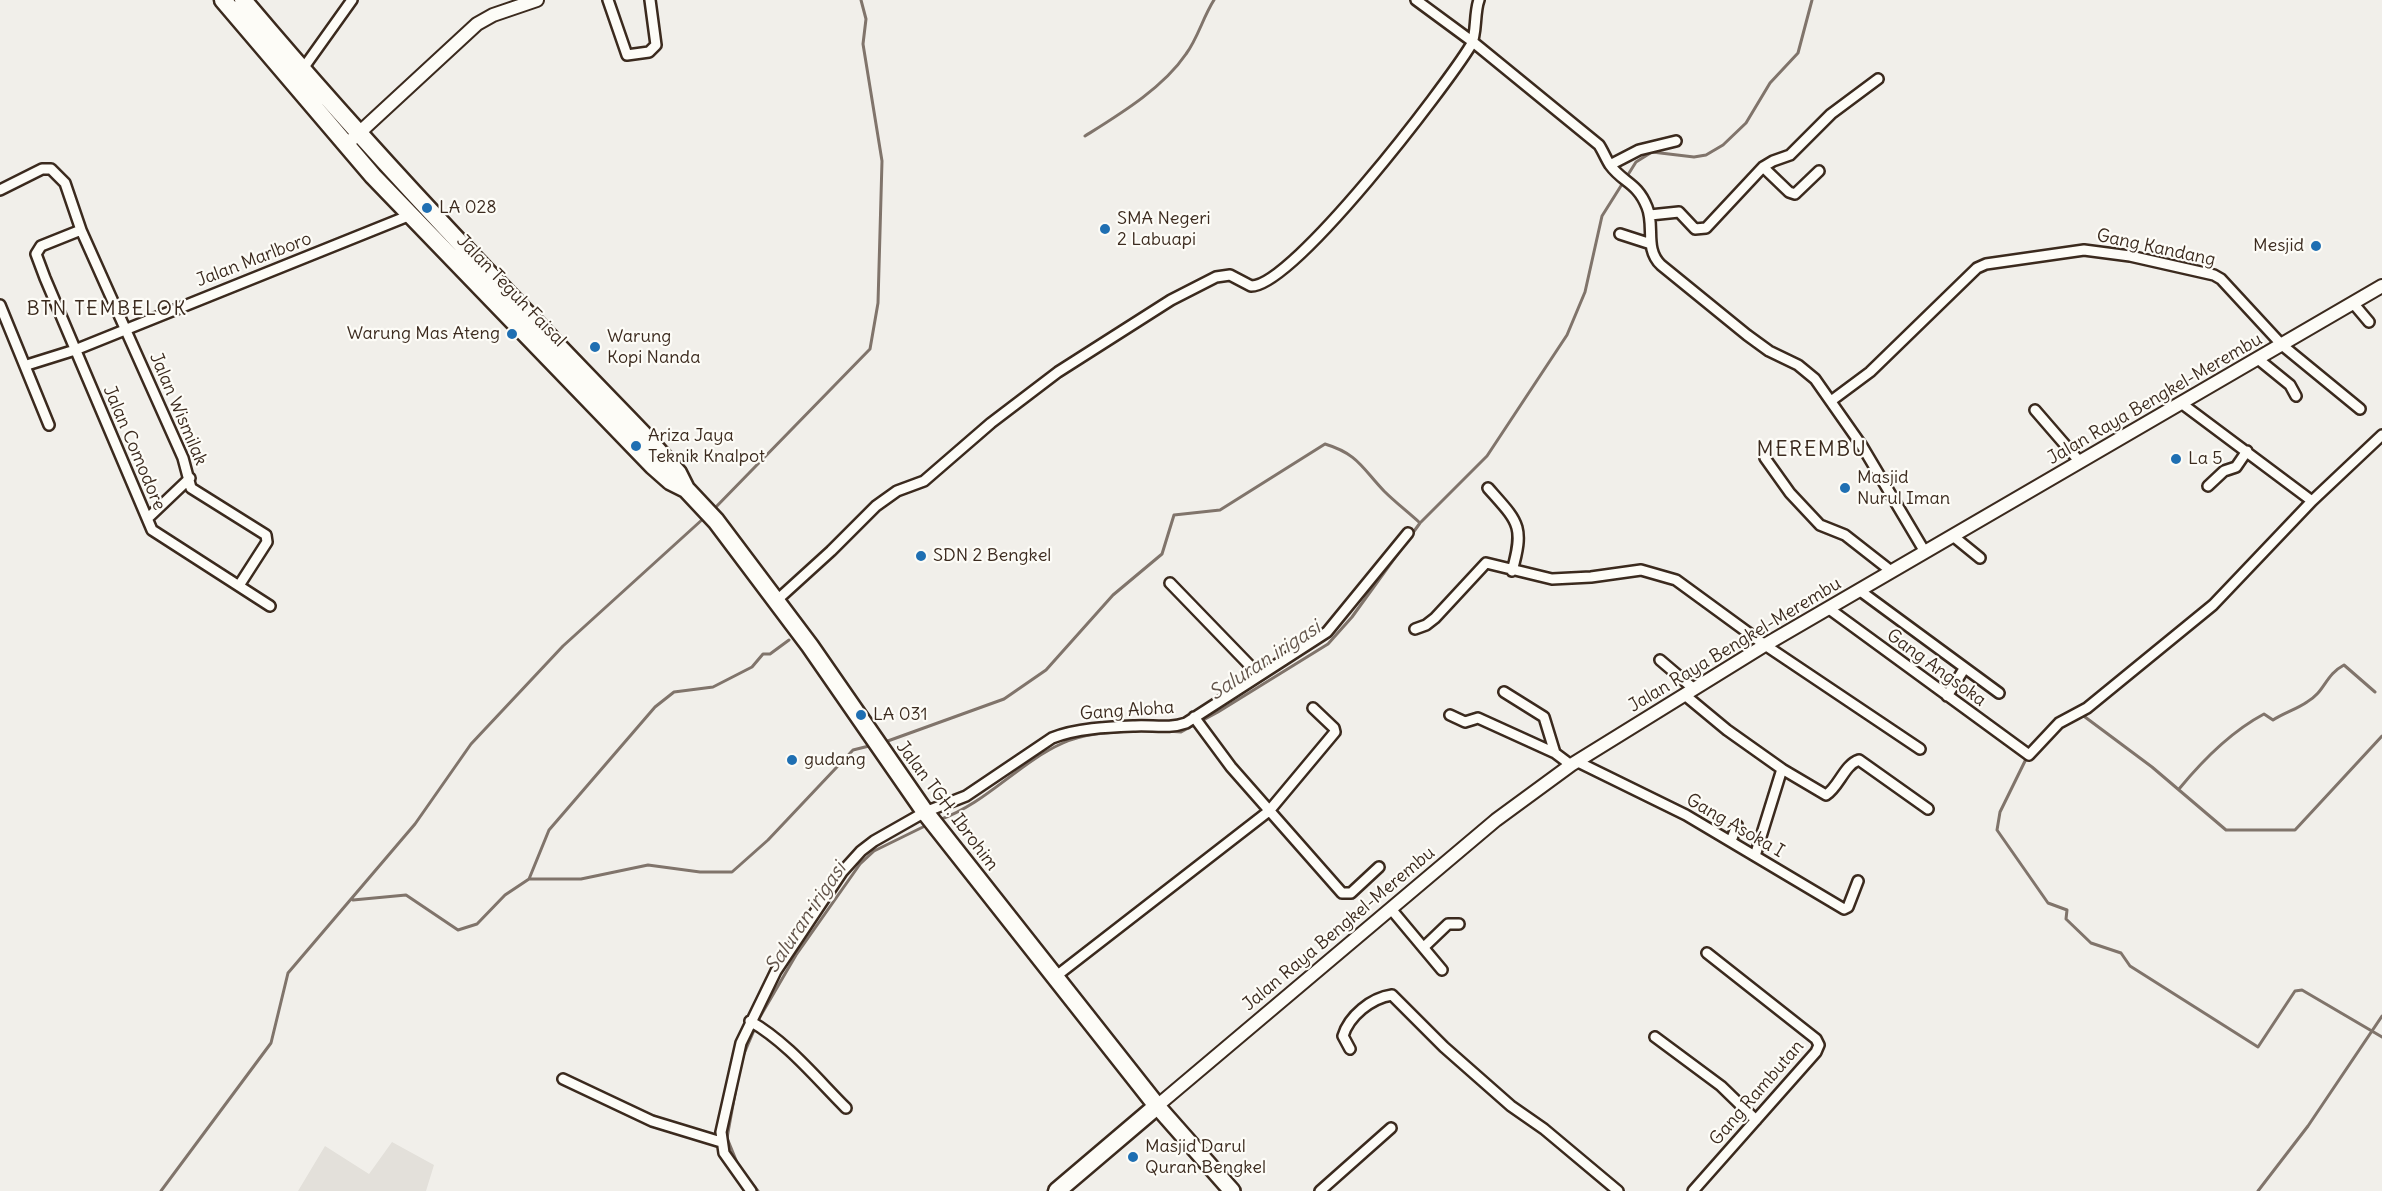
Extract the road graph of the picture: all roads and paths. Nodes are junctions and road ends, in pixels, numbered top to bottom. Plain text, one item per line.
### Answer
1 (223, 0) edge
2 (243, 0) edge
3 (352, 0) edge
4 (537, 0) edge
5 (608, 0) edge
6 (650, 0) edge
7 (1416, 0) edge
8 (1479, 0) edge
9 (1473, 42) junction
10 (302, 70) junction
11 (1878, 79) dead end
12 (360, 134) junction
13 (1676, 141) dead end
14 (346, 146) junction
15 (1763, 167) junction
16 (1613, 168) junction
17 (1819, 171) dead end
18 (0, 190) edge
19 (418, 210) junction
20 (1650, 215) junction
21 (81, 230) junction
22 (1620, 234) dead end
23 (1651, 244) junction
24 (2382, 286) edge
25 (2353, 303) junction
26 (0, 304) edge
27 (2369, 322) dead end
28 (127, 327) junction
29 (2282, 345) junction
30 (75, 350) junction
31 (2258, 359) junction
32 (27, 365) junction
33 (2296, 396) dead end
34 (1831, 400) junction
35 (2181, 403) junction
36 (2360, 409) dead end
37 (2035, 410) dead end
38 (49, 425) dead end
39 (2382, 435) edge
40 (2247, 451) junction
41 (1765, 458) dead end
42 (2080, 462) junction
43 (190, 478) junction
44 (2208, 486) dead end
45 (1488, 488) dead end
46 (2312, 501) junction
47 (148, 518) junction
48 (716, 521) joint
49 (1407, 533) dead end
50 (1953, 536) junction
51 (1925, 552) junction
52 (1980, 558) dead end
53 (1512, 571) junction
54 (1891, 571) junction
55 (1170, 583) dead end
56 (240, 584) junction
57 (1859, 590) junction
58 (776, 601) junction
59 (270, 606) dead end
60 (1828, 608) junction
61 (1415, 628) dead end
62 (1765, 645) junction
63 (1660, 660) dead end
64 (1964, 669) junction
65 (1259, 675) junction
66 (1504, 692) dead end
67 (1690, 692) junction
68 (2000, 693) dead end
69 (1947, 696) junction
70 (1313, 708) dead end
71 (1450, 715) dead end
72 (1197, 721) junction
73 (1920, 749) dead end
74 (1555, 753) junction
75 (1574, 764) junction
76 (1782, 769) junction
77 (1928, 809) dead end
78 (1269, 811) junction
79 (927, 814) junction
80 (1737, 825) dead end
81 (1731, 841) junction
82 (1755, 856) junction
83 (1379, 867) dead end
84 (1858, 881) dead end
85 (1391, 909) junction
86 (1459, 924) dead end
87 (1424, 947) junction
88 (1707, 953) dead end
89 (1442, 970) dead end
90 (1055, 977) junction
91 (754, 1023) junction
92 (1655, 1037) dead end
93 (1350, 1048) dead end
94 (564, 1079) dead end
95 (1157, 1106) junction
96 (846, 1108) dead end
97 (1756, 1120) junction
98 (1391, 1128) dead end
99 (721, 1142) junction
100 (751, 1191) edge
101 (1057, 1191) edge
102 (1232, 1191) edge
103 (1320, 1191) edge
104 (1618, 1191) edge
105 (1693, 1191) edge

1 - 14 highway, Jalan Teguh Faisal
2 - 10 highway, Jalan Teguh Faisal
3 - 10 street
4 - 12 street
5 - 6 street
7 - 9 street
8 - 9 street
9 - 16 street
9 - 58 street
10 - 12 highway, Jalan Teguh Faisal
11 - 15 street
12 - 14 street
12 - 19 highway, Jalan Teguh Faisal
13 - 16 street
14 - 19 highway, Jalan Teguh Faisal
15 - 17 street
15 - 20 street
16 - 20 street
18 - 21 street, Jalan Wismilak
19 - 28 street, Jalan Marlboro
19 - 48 highway, Jalan Teguh Faisal
20 - 23 street
21 - 28 street, Jalan Wismilak
21 - 30 street, Jalan Comodore
22 - 23 street
23 - 34 street
24 - 25 street, Jalan Raya Bengkel-Merembu
25 - 27 street
25 - 29 street, Jalan Raya Bengkel-Merembu
26 - 32 street
28 - 30 street, Jalan Marlboro
28 - 43 street, Jalan Wismilak
29 - 31 street, Jalan Raya Bengkel-Merembu
29 - 34 street, Gang Kandang
29 - 36 street, Gang Kandang
30 - 32 street, Jalan Marlboro
30 - 47 street, Jalan Comodore
31 - 33 street
31 - 35 street, Jalan Raya Bengkel-Merembu
32 - 38 street
34 - 51 street
35 - 40 street
35 - 42 street, Jalan Raya Bengkel-Merembu
37 - 42 street
39 - 46 street
40 - 44 street
40 - 46 street
41 - 54 street
42 - 50 street, Jalan Raya Bengkel-Merembu
43 - 47 street
43 - 56 street, Jalan Wismilak
45 - 53 street
46 - 69 street, Gang Angsoka
47 - 56 street, Jalan Comodore
48 - 58 highway, Jalan TGH. Ibrohim
49 - 65 street, Gang Aloha
50 - 51 street, Jalan Raya Bengkel-Merembu
50 - 52 street
51 - 54 street, Jalan Raya Bengkel-Merembu
53 - 61 street
53 - 62 street
54 - 57 street, Jalan Raya Bengkel-Merembu
55 - 65 street
56 - 59 street, Jalan Comodore
57 - 60 street, Jalan Raya Bengkel-Merembu
57 - 64 street
58 - 79 highway, Jalan TGH. Ibrohim
60 - 62 street, Jalan Raya Bengkel-Merembu
60 - 69 street, Gang Angsoka
62 - 67 street, Jalan Raya Bengkel-Merembu
62 - 73 street
63 - 67 street
64 - 68 street
64 - 69 street
65 - 72 street, Gang Aloha
66 - 74 street
67 - 75 street, Jalan Raya Bengkel-Merembu
67 - 76 street
70 - 78 street
71 - 74 street, Gang Asoka I
72 - 78 street
72 - 79 street, Gang Aloha
74 - 75 street, Gang Asoka I
75 - 81 street, Gang Asoka I
75 - 85 street, Jalan Raya Bengkel-Merembu
76 - 77 street
76 - 82 street
78 - 83 street
78 - 90 street
79 - 90 highway, Jalan TGH. Ibrohim
79 - 91 street, Gang Aloha
80 - 81 street
81 - 82 street, Gang Asoka I
82 - 84 street, Gang Asoka I
85 - 87 street
85 - 95 street, Jalan Raya Bengkel-Merembu
86 - 87 street
87 - 89 street
88 - 97 street, Gang Rambutan
90 - 95 highway, Jalan TGH. Ibrohim
91 - 96 street
91 - 99 street, Gang Aloha
92 - 97 street
93 - 104 street
94 - 99 street
95 - 101 highway
95 - 102 main road
97 - 105 street, Gang Rambutan
98 - 103 street
99 - 100 street

